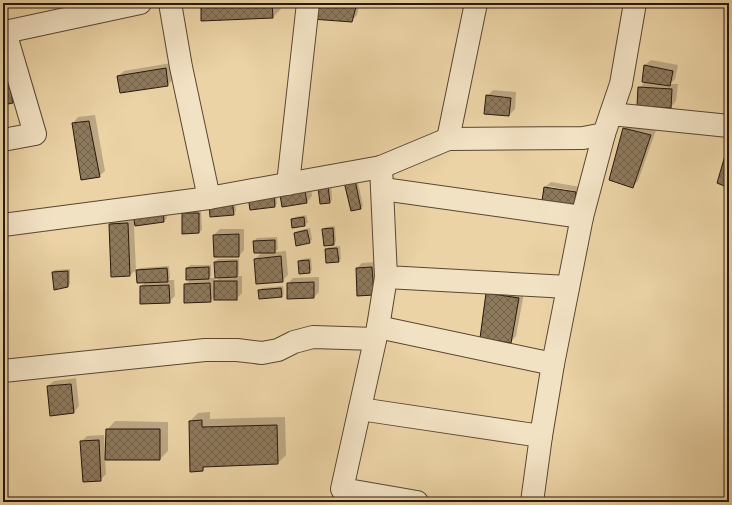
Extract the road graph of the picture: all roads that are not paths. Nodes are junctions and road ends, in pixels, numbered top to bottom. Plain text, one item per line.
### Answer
1 (140, 3) edge
2 (170, 3) edge
3 (308, 3) edge
4 (476, 3) edge
5 (635, 3) edge
6 (4, 32) edge
7 (607, 124) junction
8 (729, 126) edge
9 (448, 139) junction
10 (3, 140) edge
11 (381, 167) junction
12 (288, 184) junction
13 (383, 189) junction
14 (209, 198) junction
15 (582, 217) junction
16 (3, 225) edge
17 (386, 276) junction
18 (568, 287) junction
19 (377, 333) junction
20 (553, 364) junction
21 (3, 371) edge
22 (360, 409) junction
23 (541, 436) junction
24 (417, 502) edge
25 (532, 502) edge

1 - 6 street
2 - 14 street
3 - 12 street
4 - 9 street
5 - 7 street
6 - 10 street
7 - 8 street
7 - 9 street
7 - 15 street
9 - 11 street
11 - 12 street
11 - 13 street
12 - 14 street
13 - 15 street
13 - 17 street
14 - 16 street
15 - 18 street
17 - 18 street
17 - 19 street
18 - 20 street
19 - 20 street
19 - 21 street
19 - 22 street
20 - 23 street
22 - 23 street
22 - 24 street
23 - 25 street

